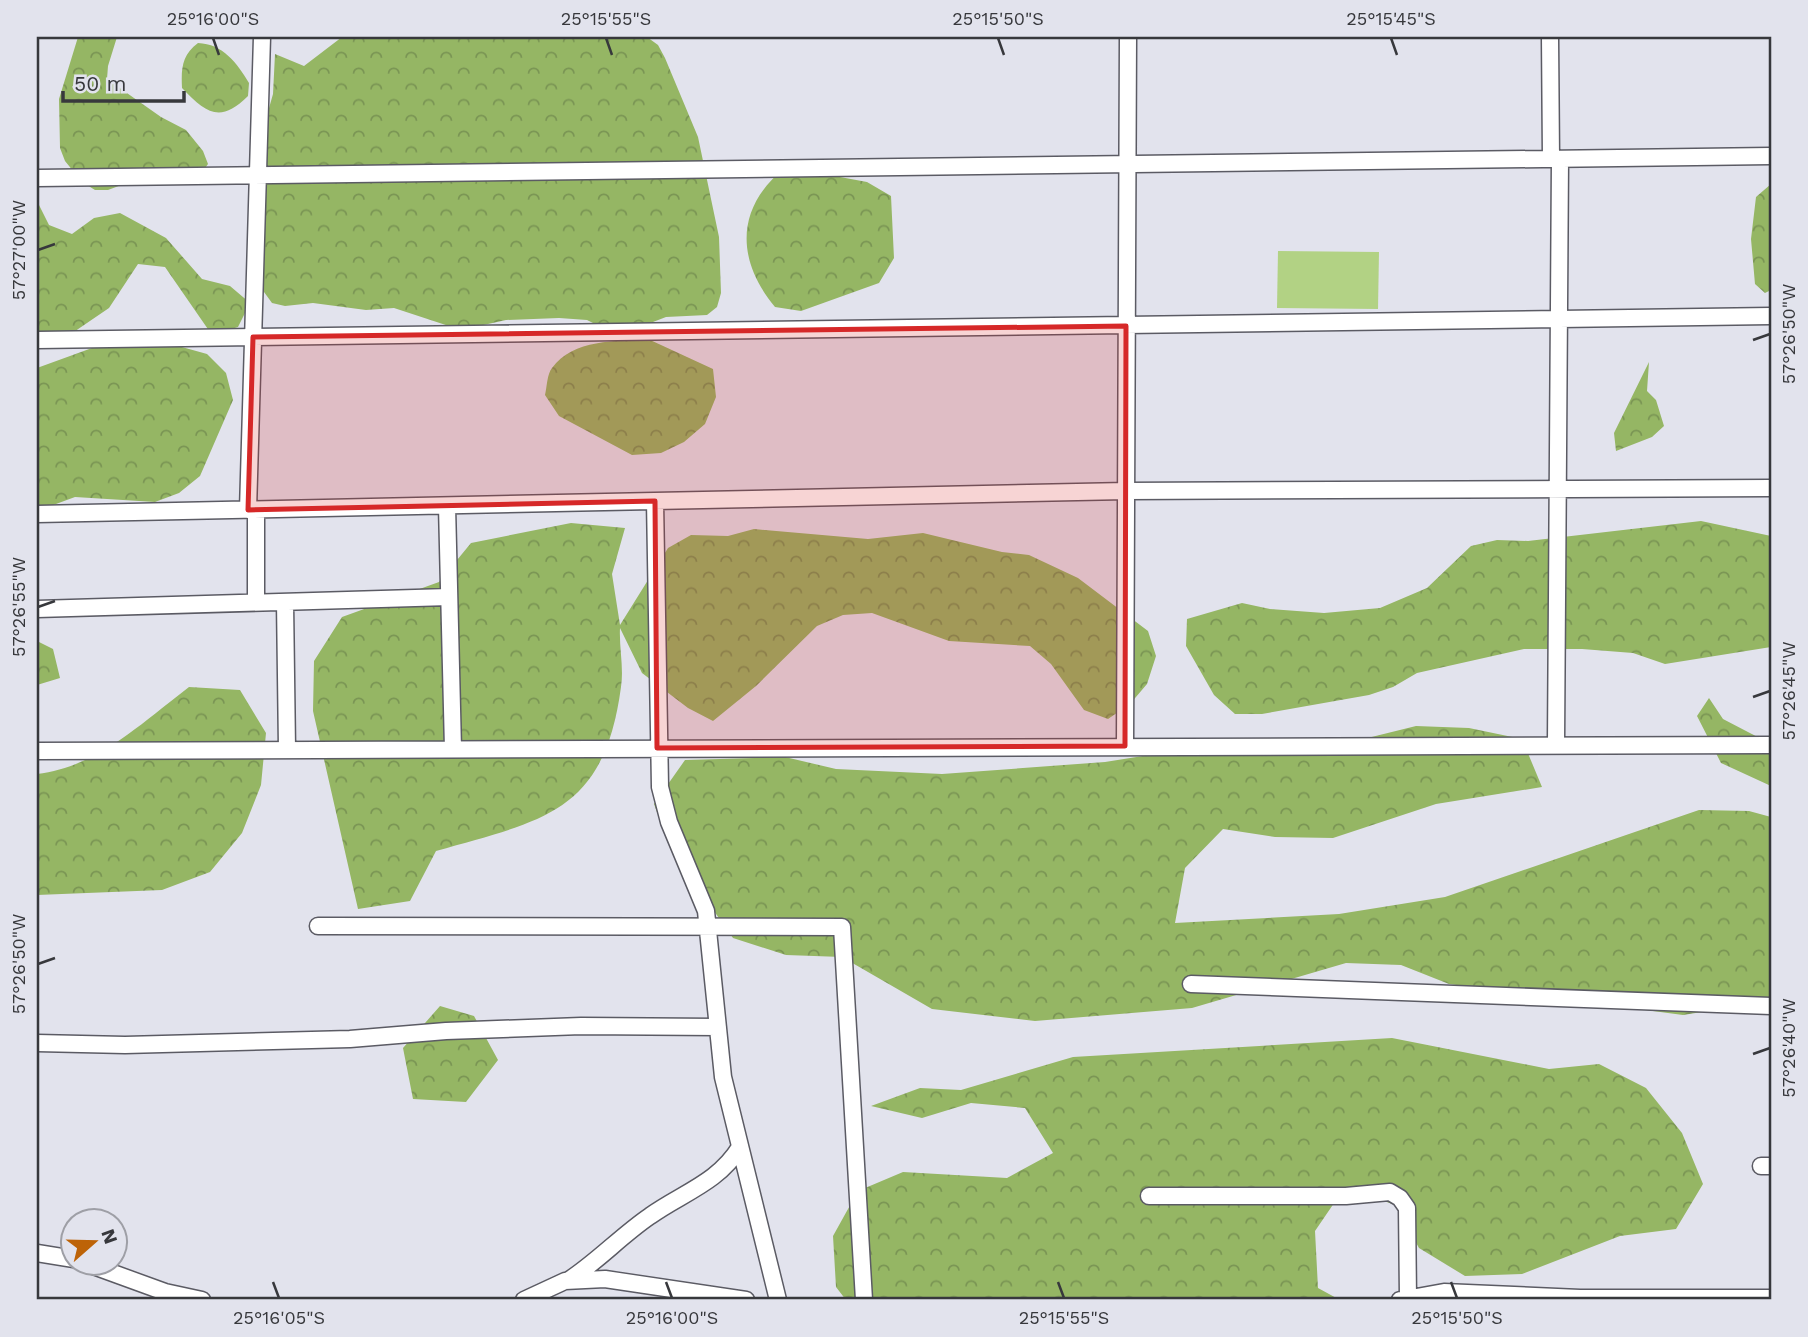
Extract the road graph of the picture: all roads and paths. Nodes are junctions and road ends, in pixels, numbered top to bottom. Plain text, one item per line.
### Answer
1 (262, 37) edge
2 (1128, 37) edge
3 (1550, 37) edge
4 (1771, 156) edge
5 (1555, 159) junction
6 (1127, 164) junction
7 (258, 176) junction
8 (37, 178) edge
9 (1771, 316) edge
10 (1559, 320) junction
11 (1126, 326) junction
12 (253, 337) junction
13 (37, 340) edge
14 (1771, 488) edge
15 (1558, 489) junction
16 (1126, 491) junction
17 (655, 501) junction
18 (447, 506) junction
19 (252, 510) junction
20 (37, 514) edge
21 (449, 597) junction
22 (256, 602) junction
23 (285, 602) junction
24 (37, 609) edge
25 (1556, 744) junction
26 (1771, 745) edge
27 (1125, 746) junction
28 (657, 748) junction
29 (287, 749) junction
30 (453, 749) junction
31 (37, 751) edge
32 (318, 926) dead end
33 (708, 929) junction
34 (1191, 984) dead end
35 (1771, 1006) edge
36 (718, 1027) junction
37 (37, 1043) edge
38 (740, 1147) junction
39 (1149, 1196) dead end
40 (37, 1252) edge
41 (60, 1256) edge
42 (126, 1278) edge
43 (568, 1281) junction
44 (1771, 1298) edge
45 (1404, 1299) edge
46 (202, 1300) edge
47 (524, 1300) edge
48 (746, 1300) edge
49 (778, 1300) edge
50 (864, 1300) edge

1 - 7 street
2 - 6 street
3 - 5 street
4 - 5 street
5 - 6 street
5 - 10 street
6 - 7 street
6 - 11 street
7 - 8 street
7 - 12 street
9 - 10 street
10 - 11 street
10 - 15 street
11 - 12 street
11 - 16 street
12 - 13 street
12 - 19 street
14 - 15 street
15 - 16 street
15 - 25 street
16 - 17 street
16 - 27 street
17 - 18 street
17 - 28 street
18 - 19 street
18 - 21 street
19 - 20 street
19 - 22 street
21 - 23 street
21 - 30 street
22 - 23 street
22 - 24 street
23 - 29 street
25 - 26 street
25 - 27 street
27 - 28 street
28 - 30 street
28 - 33 street
29 - 30 street
29 - 31 street
32 - 33 street
33 - 36 street
33 - 50 street
34 - 35 street
36 - 37 street
36 - 38 street
38 - 43 street
38 - 49 street
39 - 45 street
40 - 41 street
42 - 46 street
43 - 47 street
43 - 48 street
44 - 45 street

